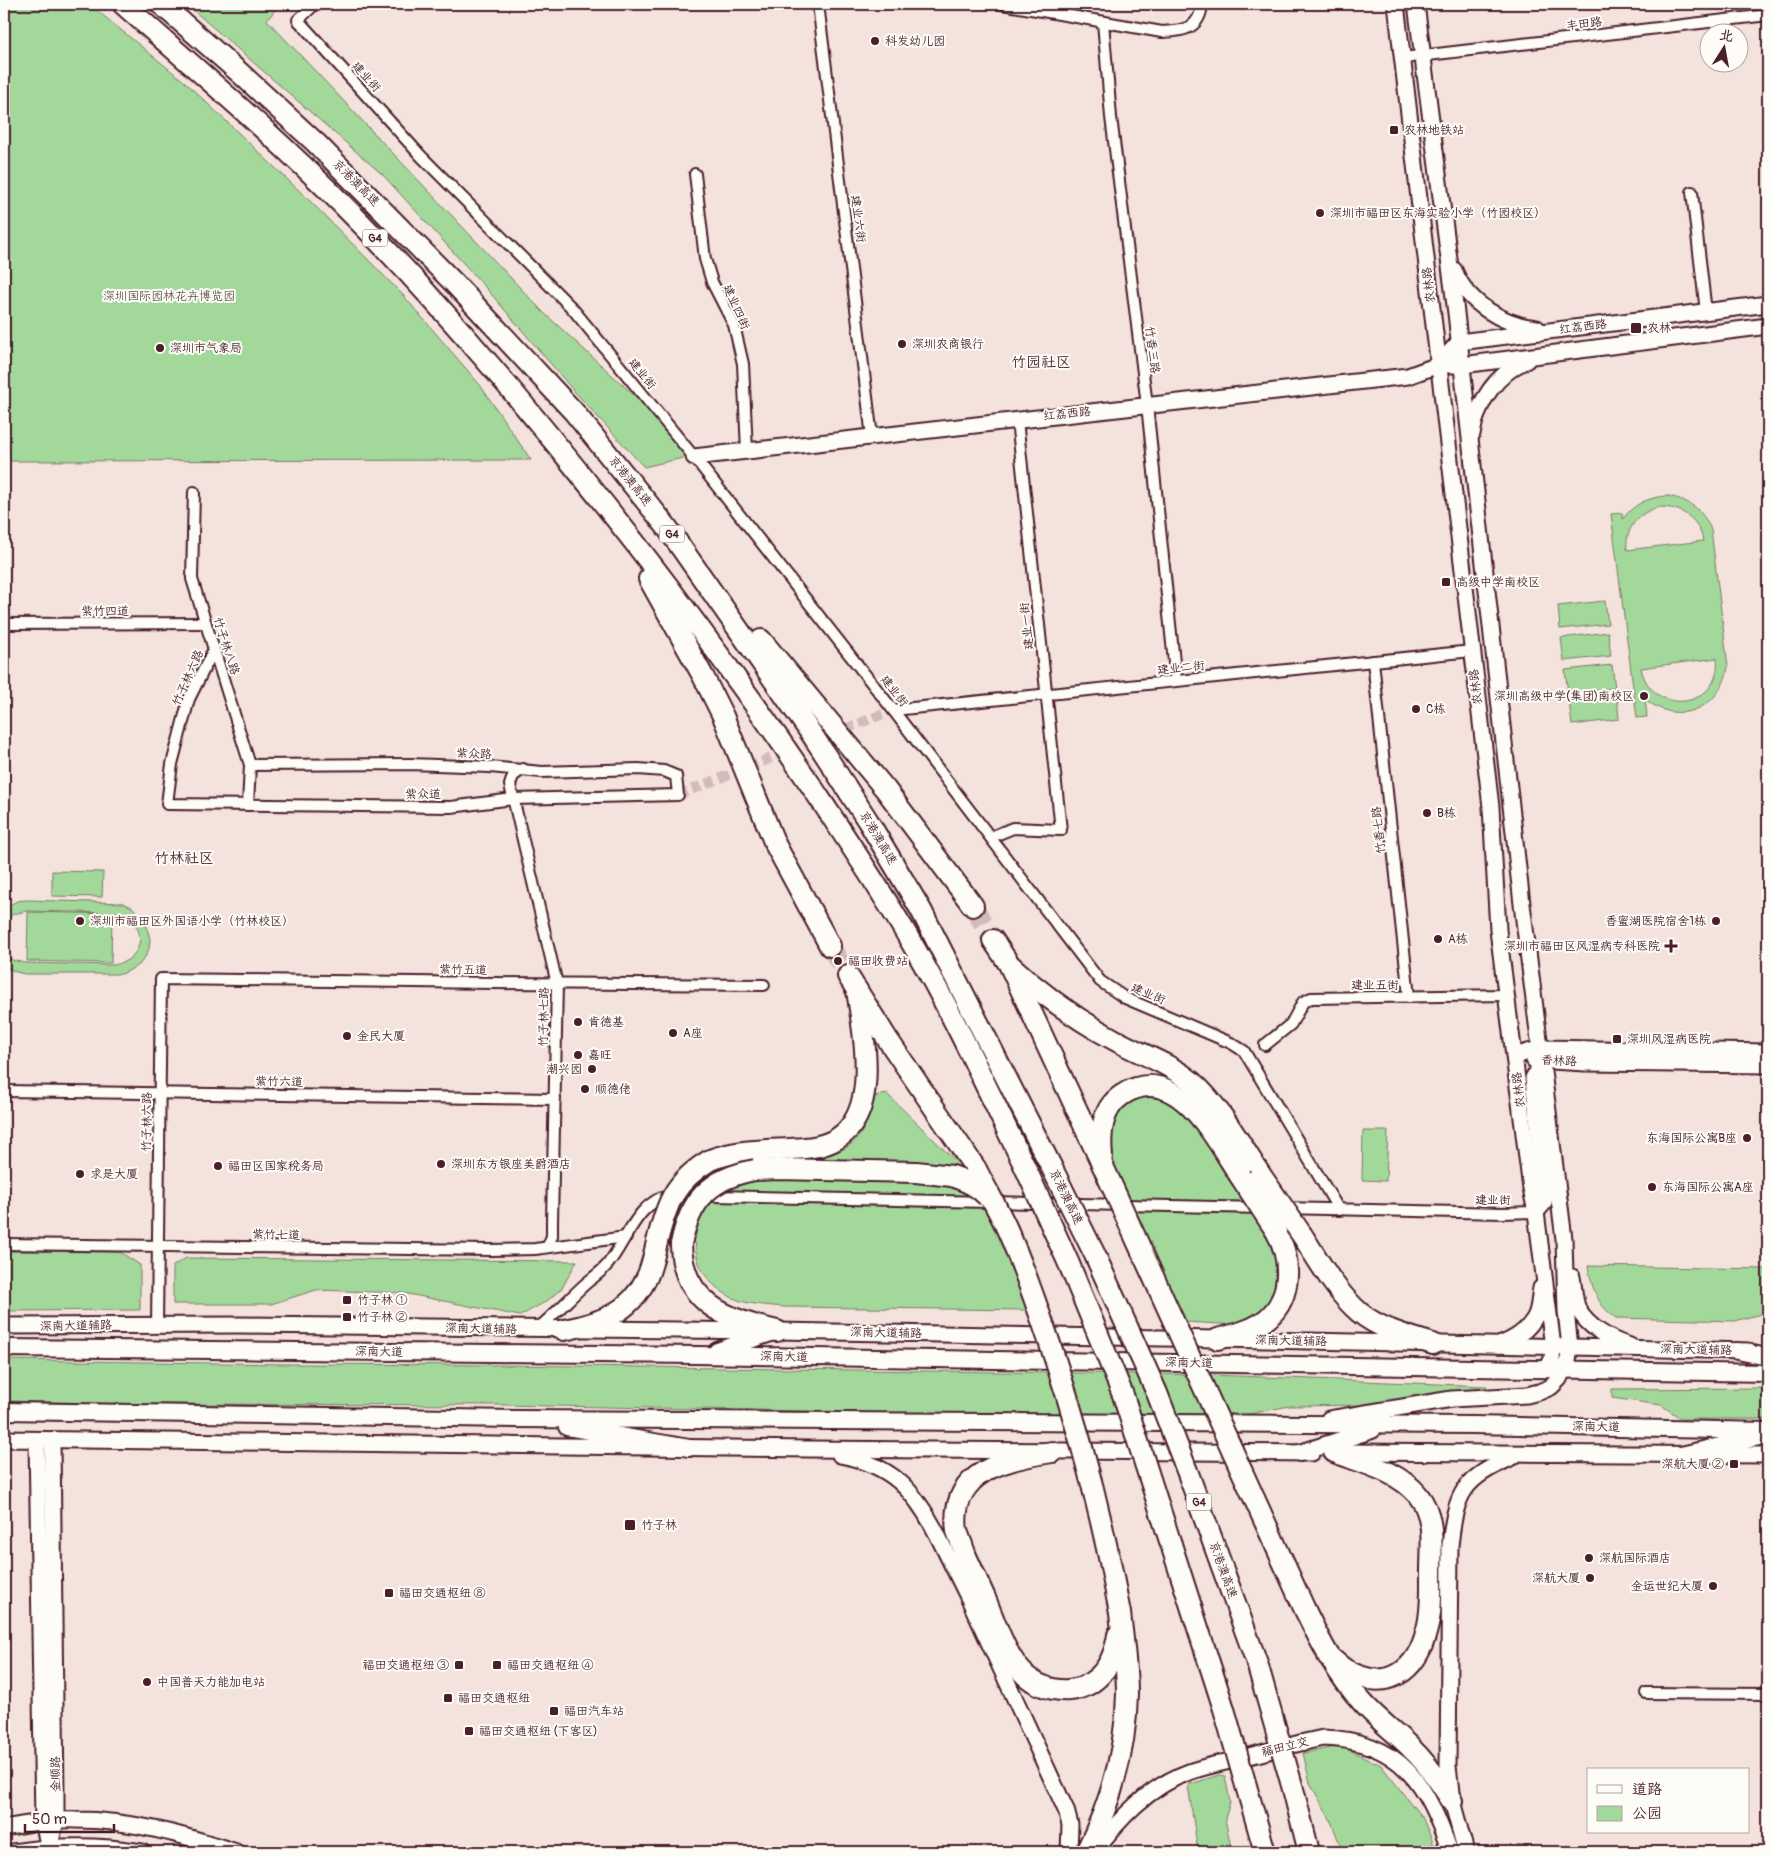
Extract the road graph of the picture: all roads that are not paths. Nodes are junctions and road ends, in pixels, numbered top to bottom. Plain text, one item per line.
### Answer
1 (123, 4) edge
2 (161, 4) edge
3 (315, 4) edge
4 (818, 4) edge
5 (1002, 4) edge
6 (1202, 4) edge
7 (1396, 4) edge
8 (1416, 4) edge
9 (1768, 15) edge
10 (1104, 22) junction
11 (1423, 57) junction
12 (1403, 58) junction
13 (695, 174) dead end
14 (1692, 192) dead end
15 (1448, 254) junction
16 (1768, 304) edge
17 (1706, 312) junction
18 (1768, 326) edge
19 (1559, 330) junction
20 (1459, 342) junction
21 (1549, 354) junction
22 (1438, 365) junction
23 (1462, 365) junction
24 (1147, 405) junction
25 (1017, 420) junction
26 (872, 436) junction
27 (1470, 448) junction
28 (747, 451) junction
29 (694, 457) junction
30 (194, 492) dead end
31 (599, 498) junction
32 (666, 526) junction
33 (206, 623) junction
34 (4, 624) edge
35 (214, 649) junction
36 (1472, 651) junction
37 (1373, 661) junction
38 (1176, 681) junction
39 (1046, 694) junction
40 (893, 710) junction
41 (250, 765) junction
42 (523, 769) junction
43 (678, 795) joint
44 (513, 799) junction
45 (167, 804) joint
46 (248, 805) junction
47 (991, 837) junction
48 (973, 906) tunnel mouth
49 (993, 940) tunnel mouth
50 (830, 946) tunnel mouth
51 (1009, 964) junction
52 (161, 979) joint
53 (557, 984) junction
54 (764, 985) dead end
55 (1507, 995) junction
56 (1408, 997) junction
57 (1265, 1045) dead end
58 (1542, 1055) junction
59 (1515, 1056) junction
60 (1763, 1058) edge
61 (4, 1091) edge
62 (160, 1093) junction
63 (555, 1098) junction
64 (1102, 1164) junction
65 (1339, 1210) junction
66 (998, 1211) junction
67 (1536, 1212) junction
68 (626, 1237) junction
69 (1564, 1238) junction
70 (4, 1244) edge
71 (158, 1246) junction
72 (548, 1246) junction
73 (1544, 1276) junction
74 (157, 1325) junction
75 (4, 1326) edge
76 (537, 1330) junction
77 (564, 1330) junction
78 (777, 1331) junction
79 (1218, 1339) junction
80 (1432, 1344) junction
81 (1495, 1346) junction
82 (1553, 1347) junction
83 (1570, 1347) junction
84 (4, 1348) edge
85 (1643, 1349) junction
86 (1737, 1351) junction
87 (1768, 1351) edge
88 (697, 1355) junction
89 (1768, 1357) edge
90 (1547, 1369) junction
91 (1565, 1369) junction
92 (1768, 1373) edge
93 (4, 1412) edge
94 (515, 1419) junction
95 (1303, 1424) junction
96 (1396, 1424) junction
97 (1768, 1432) edge
98 (4, 1439) edge
99 (44, 1440) junction
100 (689, 1448) junction
101 (809, 1450) junction
102 (1052, 1452) junction
103 (1334, 1452) junction
104 (1300, 1453) junction
105 (1519, 1454) junction
106 (1681, 1455) junction
107 (1768, 1455) edge
108 (1441, 1544) junction
109 (977, 1600) junction
110 (1440, 1606) junction
111 (1120, 1613) junction
112 (1328, 1656) junction
113 (1646, 1693) dead end
114 (1768, 1694) edge
115 (1452, 1801) junction
116 (50, 1821) junction
117 (4, 1828) edge
118 (49, 1848) junction
119 (12, 1852) edge
120 (142, 1852) edge
121 (236, 1852) edge
122 (1069, 1852) edge
123 (1086, 1852) edge
124 (1094, 1852) edge
125 (1266, 1852) edge
126 (1309, 1852) edge
127 (1450, 1852) edge
128 (1466, 1852) edge

1 - 31 highway, 京港澳高速 / G4
2 - 32 highway, 京港澳高速 / G4
3 - 29 street, 建业街
4 - 26 street, 建业六街
5 - 10 street
6 - 10 street
7 - 12 main road, 农林路
8 - 11 main road, 农林路
9 - 11 street, 丰田路
10 - 24 street, 竹香三路
11 - 12 street, 丰田路
11 - 15 main road, 农林路
12 - 22 main road, 农林路
13 - 28 street, 建业四街
14 - 17 street
15 - 19 main road
15 - 20 main road, 农林路
16 - 17 main road, 红荔西路
17 - 19 main road, 红荔西路
18 - 21 main road, 红荔西路
19 - 20 main road, 红荔西路
20 - 22 main road, 红荔西路
20 - 23 main road, 农林路
21 - 23 main road, 红荔西路
21 - 27 main road
22 - 23 main road, 红荔西路
22 - 24 main road, 红荔西路
22 - 36 main road, 农林路
23 - 27 main road, 农林路
24 - 25 main road, 红荔西路
24 - 38 street, 竹香三路
25 - 26 main road, 红荔西路
25 - 39 street, 建业一街
26 - 28 main road, 红荔西路
27 - 58 main road, 农林路
28 - 29 main road, 红荔西路
29 - 40 street, 建业街
30 - 33 street, 竹子林八路
31 - 50 highway
31 - 125 highway, 京港澳高速 / G4, bridge
32 - 48 highway
32 - 126 highway, 京港澳高速 / G4, bridge
33 - 34 street, 紫竹四道
33 - 35 street, 竹子林八路
35 - 41 street, 竹子林八路
35 - 45 street, 竹子林六路
36 - 37 street, 建业二街
36 - 55 main road, 农林路
37 - 38 street, 建业二街
37 - 56 street, 竹香七路
38 - 39 street, 建业二街
39 - 40 street, 建业二街
39 - 47 street, 建业一街
40 - 47 street, 建业街
41 - 42 street, 紫众路
41 - 46 street, 竹子林八路
42 - 43 street, 紫众路
42 - 44 street, 竹子林七路
43 - 44 street, 紫众道
44 - 46 street, 紫众道
44 - 53 street, 竹子林七路
45 - 46 street, 紫众道
47 - 65 street, 建业街
49 - 51 highway
51 - 64 highway
51 - 80 highway, bridge
52 - 53 street, 紫竹五道
52 - 62 street, 竹子林六路
53 - 54 street, 紫竹五道
53 - 63 street, 竹子林七路
55 - 56 street, 建业五街
55 - 59 main road, 农林路
56 - 57 street, 建业五街
58 - 59 main road, 香林路
58 - 60 main road, 香林路
58 - 67 main road
58 - 69 main road, 农林路
59 - 67 main road, 农林路
61 - 62 street, 紫竹六道
62 - 63 street, 紫竹六道
62 - 71 street, 竹子林六路
63 - 72 street, 竹子林七路
64 - 79 highway, bridge
64 - 112 highway, bridge
65 - 67 street, 建业街
65 - 68 street
66 - 77 highway, bridge
66 - 78 highway, bridge
66 - 111 highway, bridge
67 - 73 main road, 农林路
68 - 72 street, 紫竹七道
68 - 76 street
69 - 83 main road, 农林路
69 - 85 main road
70 - 71 street, 紫竹七道
71 - 72 street, 紫竹七道
71 - 74 street, 竹子林六路
73 - 81 main road
73 - 82 main road, 农林路
74 - 75 main road, 深南大道辅路
74 - 76 main road, 深南大道辅路
76 - 77 main road, 深南大道辅路
77 - 78 main road, 深南大道辅路
78 - 79 main road, 深南大道辅路
78 - 88 main road
79 - 80 main road, 深南大道辅路
80 - 81 main road, 深南大道辅路
81 - 82 main road, 深南大道辅路
82 - 83 main road, 深南大道辅路
82 - 90 main road, 农林路
83 - 85 main road, 深南大道辅路
83 - 91 main road, 深南大道
84 - 88 main road, 深南大道
85 - 86 main road, 深南大道辅路
86 - 87 main road, 深南大道辅路
86 - 89 main road
88 - 90 main road, 深南大道
90 - 91 main road, 深南大道
91 - 92 main road, 深南大道
91 - 95 main road, 深南大道
93 - 94 main road, 深南大道
94 - 95 main road, 深南大道
94 - 100 main road
95 - 96 main road, 深南大道
96 - 97 main road, 深南大道
96 - 104 main road
97 - 106 main road
98 - 99 main road
99 - 100 main road
99 - 116 main road, 金顺路
100 - 101 main road
101 - 102 main road
101 - 109 main road, bridge
102 - 104 main road
102 - 109 highway, bridge
103 - 104 main road
103 - 105 main road
103 - 108 highway
105 - 106 main road
105 - 108 main road
106 - 107 main road
108 - 110 highway
109 - 111 highway
109 - 122 main road
110 - 112 highway
110 - 115 main road
111 - 123 highway
112 - 115 highway
113 - 114 street
115 - 128 main road
116 - 117 main road
116 - 118 main road, 金顺路
116 - 121 main road
118 - 119 main road
118 - 120 main road
124 - 127 main road, 福田立交

